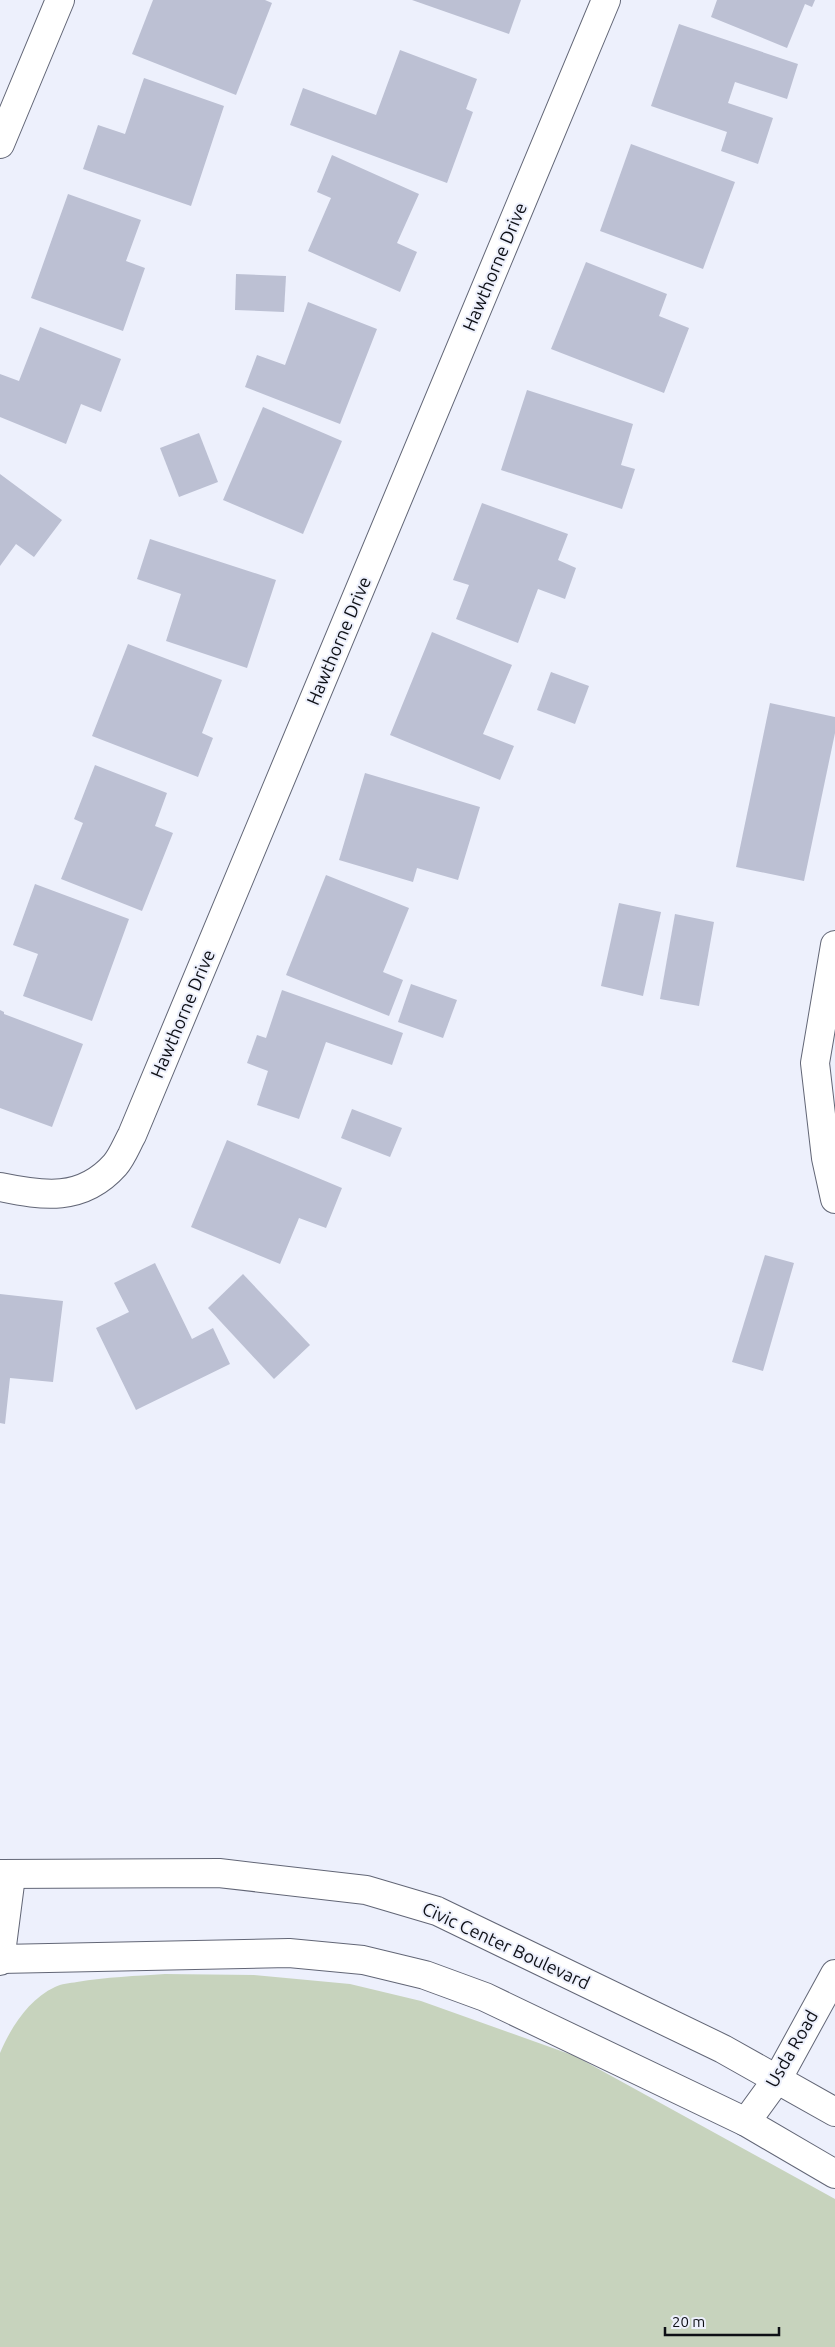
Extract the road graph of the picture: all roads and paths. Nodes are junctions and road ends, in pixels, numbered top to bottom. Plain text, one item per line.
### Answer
1 (60, 0) edge
2 (606, 0) edge
3 (0, 144) edge
4 (835, 945) edge
5 (835, 949) edge
6 (0, 1187) edge
7 (835, 1199) edge
8 (6, 1875) edge
9 (0, 1960) edge
10 (835, 1974) edge
11 (778, 2078) junction
12 (835, 2112) edge
13 (746, 2122) junction
14 (835, 2174) edge

1 - 3 street
2 - 6 street, Hawthorne Drive
4 - 5 street
5 - 7 street
8 - 9 street
8 - 11 street, Civic Center Boulevard
9 - 13 street
10 - 11 street, Usda Road
11 - 12 street, Civic Center Boulevard
11 - 13 street, Usda Road
13 - 14 street

